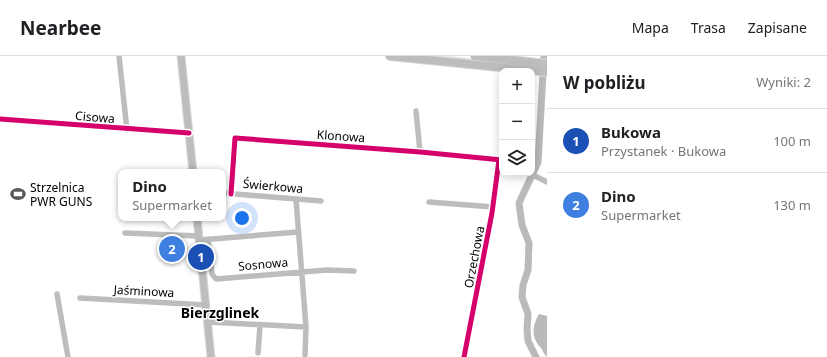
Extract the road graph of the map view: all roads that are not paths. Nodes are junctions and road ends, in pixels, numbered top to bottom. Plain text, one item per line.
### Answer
1 (119, 56) edge
2 (181, 56) edge
3 (390, 56) edge
4 (475, 56) edge
5 (547, 64) edge
6 (536, 67) junction
7 (547, 72) edge
8 (416, 111) dead end
9 (0, 119) edge
10 (127, 130) junction
11 (189, 133) junction
12 (420, 152) junction
13 (499, 160) edge
14 (499, 167) edge
15 (193, 169) edge
16 (535, 176) edge
17 (547, 182) edge
18 (226, 193) edge
19 (231, 194) junction
20 (296, 199) junction
21 (321, 201) dead end
22 (429, 202) dead end
23 (493, 208) junction
24 (198, 221) edge
25 (298, 232) junction
26 (125, 233) dead end
27 (199, 238) junction
28 (208, 239) junction
29 (354, 270) dead end
30 (301, 272) junction
31 (57, 294) dead end
32 (80, 298) dead end
33 (206, 305) junction
34 (208, 322) junction
35 (260, 325) junction
36 (306, 327) junction
37 (258, 353) dead end
38 (305, 355) dead end
39 (68, 357) edge
40 (211, 357) edge
41 (464, 357) edge

1 - 10 street, Cisowa
2 - 11 main road
3 - 6 highway
4 - 6 highway
5 - 6 highway
6 - 7 highway
8 - 12 street
9 - 10 street, Cisowa
10 - 11 street, Cisowa
11 - 15 main road
12 - 13 street, Klonowa
12 - 19 street, Klonowa
14 - 23 street, Orzechowa
16 - 17 street
18 - 19 street, Świerkowa
19 - 20 street, Świerkowa
20 - 21 street, Świerkowa
20 - 25 street
22 - 23 street
23 - 41 street, Orzechowa
24 - 27 main road
25 - 28 street
25 - 30 street
26 - 27 street
27 - 28 street
27 - 33 main road
28 - 30 street, Sosnowa
29 - 30 street, Sosnowa
30 - 36 street
31 - 39 street
32 - 33 street, Jaśminowa
33 - 34 main road
34 - 35 street
34 - 40 main road
35 - 36 street
35 - 37 street
36 - 38 street

